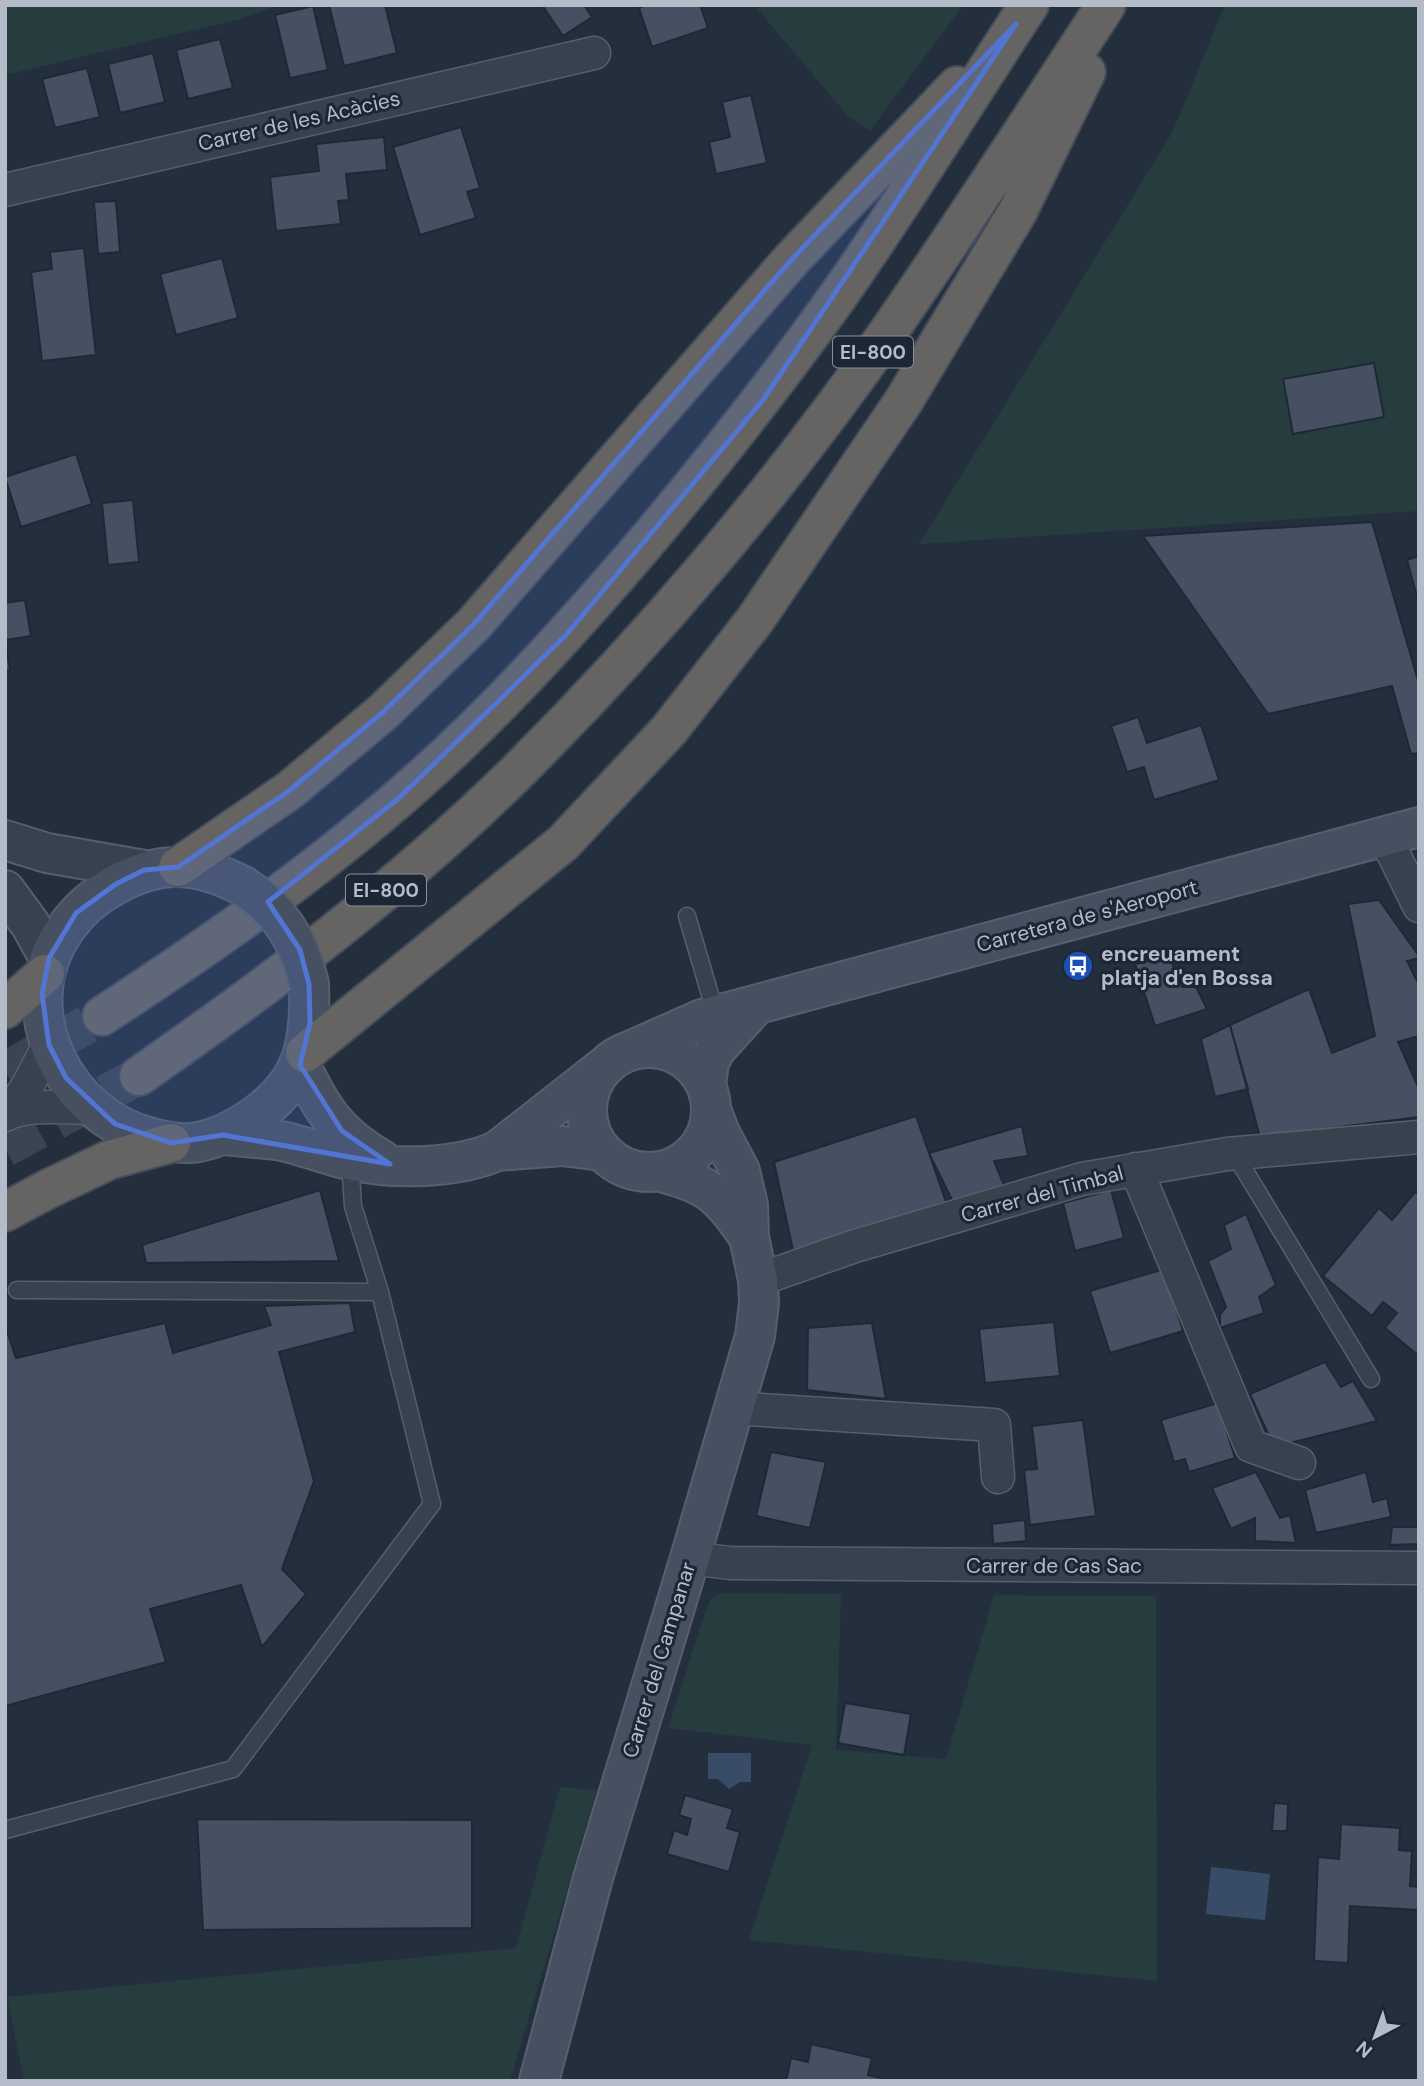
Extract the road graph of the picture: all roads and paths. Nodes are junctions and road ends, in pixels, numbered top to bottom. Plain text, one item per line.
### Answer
1 (1106, 5) edge
2 (1114, 5) edge
3 (1022, 15) edge
4 (594, 53) dead end
5 (5, 190) edge
6 (1419, 827) edge
7 (1383, 837) junction
8 (5, 840) edge
9 (161, 869) junction
10 (5, 890) edge
11 (1419, 906) edge
12 (687, 916) dead end
13 (47, 966) junction
14 (756, 1005) junction
15 (5, 1009) edge
16 (102, 1016) tunnel mouth
17 (716, 1016) junction
18 (49, 1045) junction
19 (621, 1056) junction
20 (302, 1059) junction
21 (139, 1076) tunnel mouth
22 (709, 1099) junction
23 (94, 1108) junction
24 (8, 1113) edge
25 (223, 1135) junction
26 (1419, 1137) edge
27 (171, 1143) junction
28 (497, 1151) junction
29 (602, 1151) junction
30 (1234, 1153) junction
31 (350, 1161) junction
32 (390, 1164) junction
33 (1136, 1169) junction
34 (661, 1172) junction
35 (5, 1212) edge
36 (749, 1237) junction
37 (758, 1280) junction
38 (17, 1290) dead end
39 (380, 1292) junction
40 (1371, 1379) dead end
41 (732, 1408) junction
42 (1300, 1463) dead end
43 (998, 1477) dead end
44 (690, 1558) junction
45 (1419, 1568) edge
46 (5, 1830) edge
47 (539, 2081) edge

1 - 21 highway, EI-800
2 - 20 highway
3 - 9 highway
3 - 16 highway, EI-800
4 - 5 street, Carrer de les Acàcies
6 - 7 main road, Carretera de s'Aeroport
7 - 11 street
7 - 14 main road, Carretera de s'Aeroport
8 - 9 street
9 - 13 main road
9 - 20 main road, bridge
10 - 13 street
12 - 17 lane
13 - 15 highway
13 - 18 main road
14 - 17 main road, Carretera de s'Aeroport
14 - 22 main road
17 - 19 main road, Carretera de s'Aeroport
18 - 23 main road
18 - 24 street
19 - 22 main road
19 - 28 main road, Carretera de s'Aeroport
19 - 29 main road
20 - 25 main road
20 - 32 main road
22 - 34 main road
22 - 36 main road, Carrer del Campanar
23 - 24 street
23 - 27 main road
25 - 27 main road
25 - 31 main road
26 - 30 street, Carrer del Timbal
27 - 35 highway
28 - 29 main road
28 - 32 main road
29 - 34 main road
30 - 33 street, Carrer del Timbal
30 - 40 lane
31 - 32 main road
31 - 39 lane
33 - 37 street, Carrer del Timbal
33 - 42 street
34 - 36 main road, Carrer del Campanar
36 - 37 main road, Carrer del Campanar
37 - 41 main road, Carrer del Campanar
38 - 39 lane
39 - 46 lane
41 - 43 street
41 - 44 main road, Carrer del Campanar
44 - 45 street, Carrer de Cas Sac
44 - 47 main road, Carrer del Campanar

